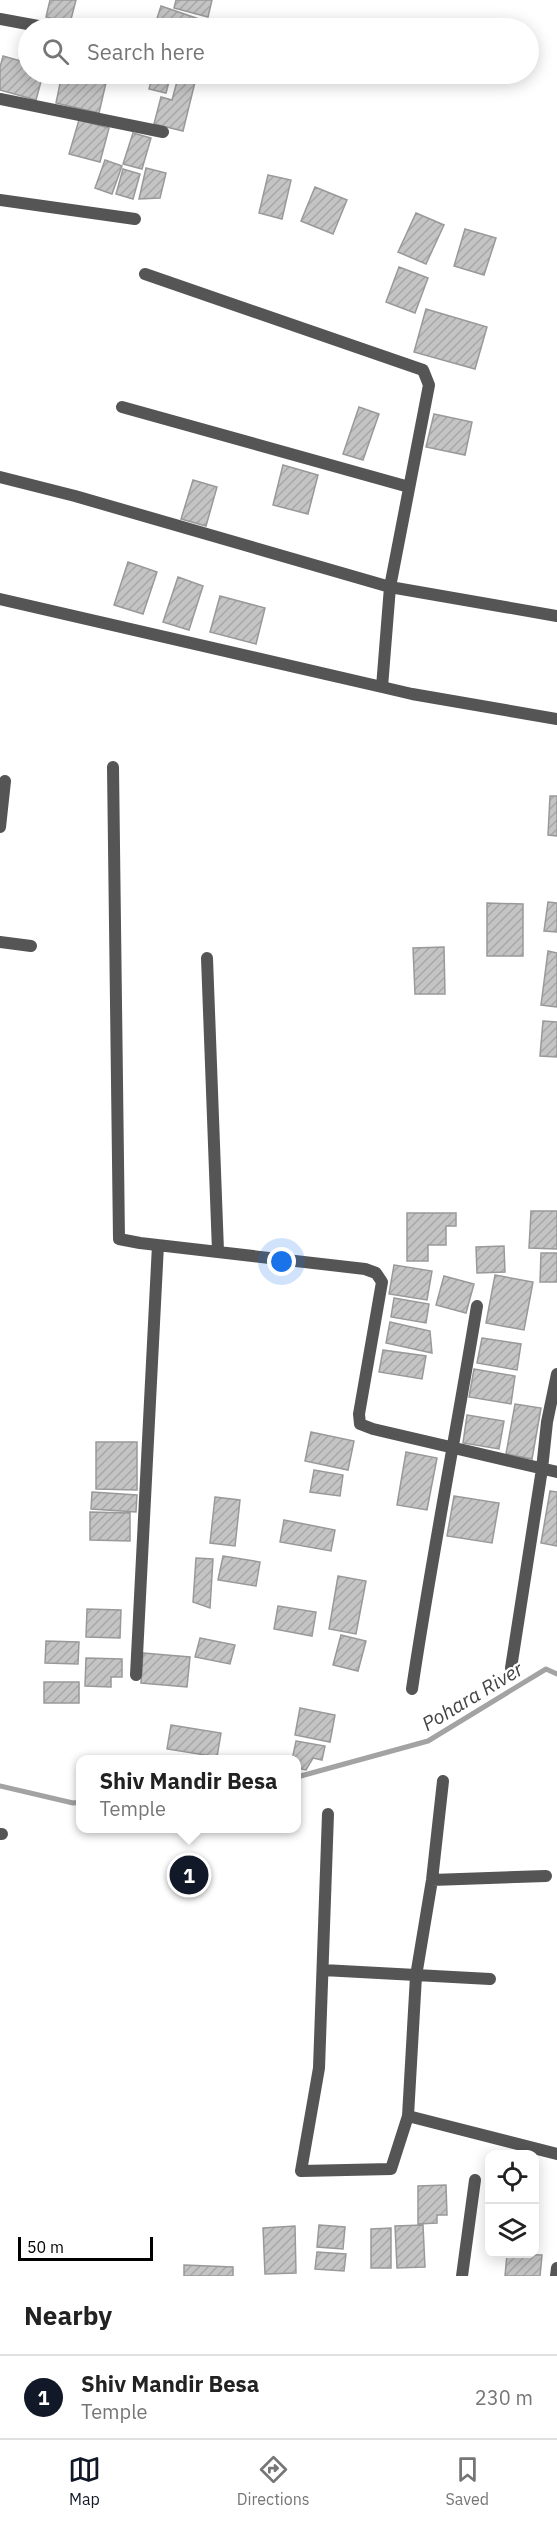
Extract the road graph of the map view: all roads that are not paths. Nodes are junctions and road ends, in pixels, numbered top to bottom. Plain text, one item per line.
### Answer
1 (0, 18) edge
2 (18, 22) edge
3 (0, 99) edge
4 (163, 132) dead end
5 (0, 200) edge
6 (135, 219) dead end
7 (145, 274) dead end
8 (122, 407) dead end
9 (0, 477) edge
10 (409, 487) junction
11 (390, 587) junction
12 (0, 599) edge
13 (557, 616) edge
14 (382, 687) junction
15 (557, 719) edge
16 (113, 767) dead end
17 (5, 781) dead end
18 (0, 827) edge
19 (0, 942) edge
20 (32, 946) dead end
21 (207, 958) dead end
22 (158, 1245) junction
23 (218, 1251) junction
24 (477, 1306) dead end
25 (557, 1374) edge
26 (454, 1448) junction
27 (542, 1468) junction
28 (557, 1472) edge
29 (511, 1668) dead end
30 (136, 1675) dead end
31 (412, 1689) dead end
32 (443, 1781) dead end
33 (328, 1814) dead end
34 (546, 1876) dead end
35 (432, 1880) junction
36 (322, 1970) junction
37 (416, 1976) junction
38 (490, 1979) dead end
39 (408, 2116) junction
40 (557, 2154) edge
41 (475, 2180) dead end
42 (557, 2268) edge
43 (462, 2276) edge
44 (556, 2276) edge

1 - 2 street
3 - 4 street
5 - 6 street
7 - 10 street
8 - 10 street
9 - 11 street
10 - 11 street
11 - 13 street
11 - 14 street
12 - 14 street
14 - 15 street
16 - 22 street
17 - 18 street
19 - 20 street
21 - 23 street
22 - 23 street
22 - 30 street
23 - 26 street
24 - 26 street
25 - 27 street
26 - 27 street
26 - 31 street
27 - 28 street
27 - 29 street
32 - 35 street
33 - 36 street
34 - 35 street
35 - 37 street
36 - 37 street
36 - 39 street
37 - 38 street
37 - 39 street
39 - 40 street
41 - 43 street
42 - 44 street

